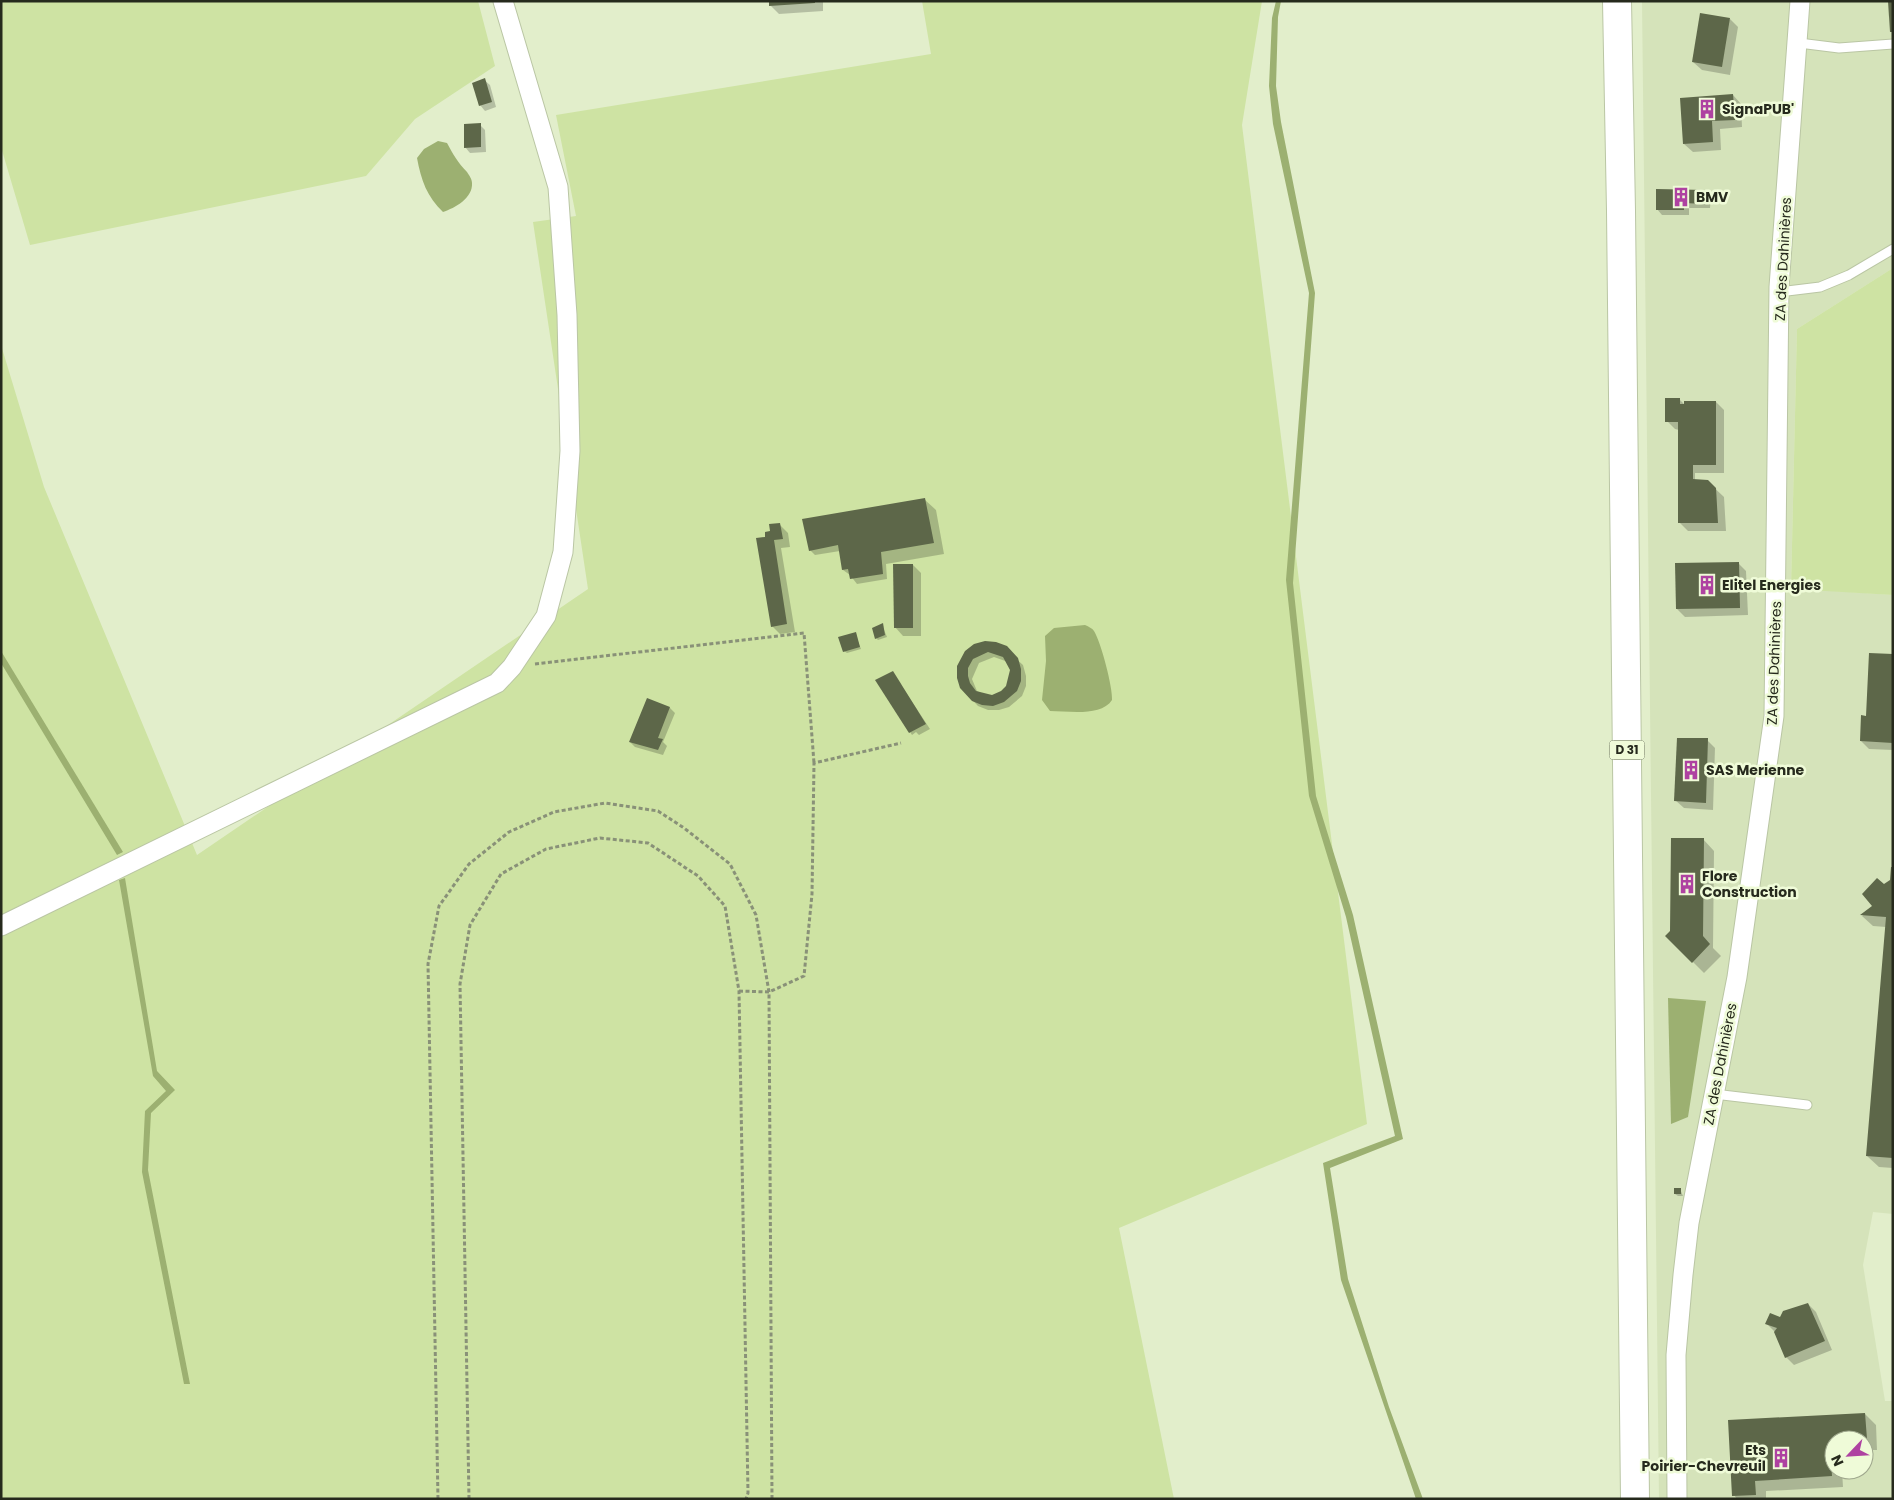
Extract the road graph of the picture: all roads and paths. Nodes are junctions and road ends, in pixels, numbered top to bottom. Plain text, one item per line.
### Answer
1 (503, 1) edge
2 (1617, 1) edge
3 (1800, 1) edge
4 (1799, 43) junction
5 (1893, 44) edge
6 (1893, 249) edge
7 (1779, 292) junction
8 (512, 667) junction
9 (901, 743) dead end
10 (814, 763) junction
11 (1, 926) edge
12 (739, 991) junction
13 (769, 992) junction
14 (1714, 1094) junction
15 (1807, 1104) dead end
16 (438, 1499) edge
17 (469, 1499) edge
18 (746, 1499) edge
19 (772, 1499) edge
20 (1635, 1499) edge
21 (1676, 1499) edge

1 - 8 street
2 - 20 main road, D 31
3 - 4 street, ZA des Dahinières
4 - 5 lane
4 - 7 street, ZA des Dahinières
6 - 7 lane
7 - 14 street, ZA des Dahinières
8 - 10 path
8 - 11 street
9 - 10 path
10 - 13 path
12 - 13 path
12 - 17 path
12 - 18 path
13 - 16 path
13 - 19 path
14 - 15 lane
14 - 21 street, ZA des Dahinières

